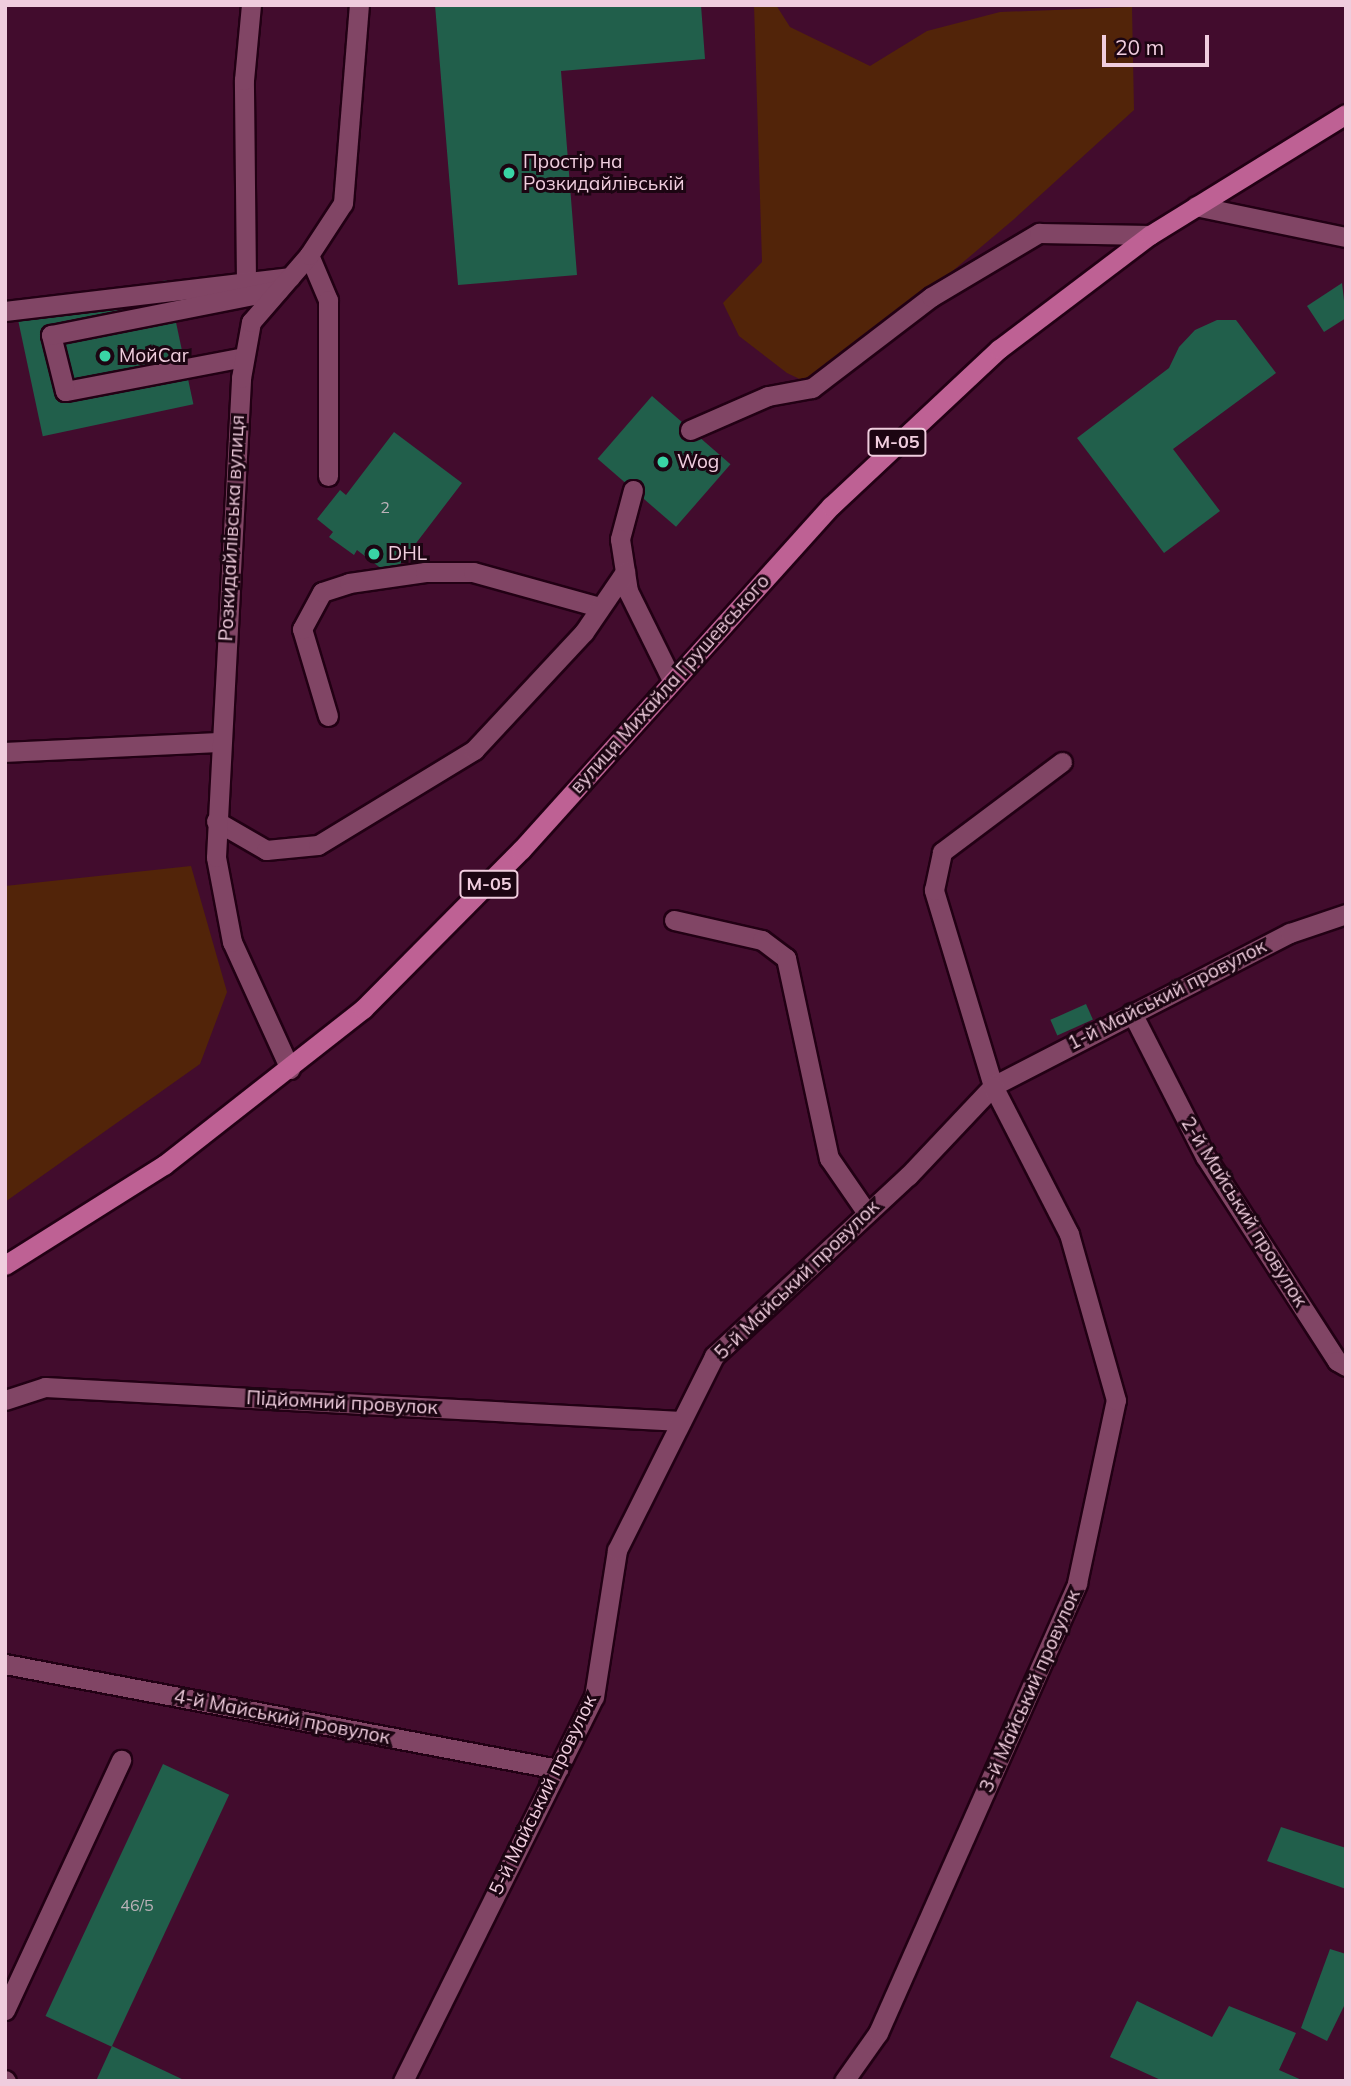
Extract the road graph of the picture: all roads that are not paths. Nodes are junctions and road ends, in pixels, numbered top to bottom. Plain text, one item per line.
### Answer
1 (251, 5) edge
2 (359, 5) edge
3 (1346, 114) edge
4 (1196, 206) junction
5 (1150, 234) junction
6 (1346, 237) edge
7 (309, 255) junction
8 (246, 281) junction
9 (284, 283) junction
10 (5, 312) edge
11 (244, 357) junction
12 (690, 430) dead end
13 (328, 476) dead end
14 (634, 490) dead end
15 (625, 572) junction
16 (599, 607) junction
17 (672, 680) junction
18 (328, 716) dead end
19 (220, 742) junction
20 (5, 752) edge
21 (1062, 762) dead end
22 (216, 821) junction
23 (1346, 914) edge
24 (674, 920) dead end
25 (1132, 1013) junction
26 (290, 1069) junction
27 (993, 1086) junction
28 (867, 1213) junction
29 (5, 1265) edge
30 (1346, 1366) edge
31 (5, 1400) edge
32 (681, 1421) junction
33 (5, 1664) edge
34 (121, 1760) dead end
35 (558, 1769) junction
36 (5, 2010) edge
37 (403, 2081) edge
38 (844, 2081) edge

1 - 8 street
2 - 7 street, Розкидайлівська вулиця
3 - 4 main road, вулиця Михайла Грушевського / М-05
4 - 5 main road, вулиця Михайла Грушевського / М-05
4 - 6 street
5 - 12 street
5 - 17 main road, вулиця Михайла Грушевського / М-05
7 - 9 street, Розкидайлівська вулиця
7 - 13 street
8 - 9 street
8 - 10 street
9 - 11 street, Розкидайлівська вулиця
9 - 11 street
11 - 19 street, Розкидайлівська вулиця
14 - 15 street
15 - 16 street
15 - 17 street
16 - 18 street
16 - 22 street
17 - 26 main road, вулиця Михайла Грушевського / М-05
19 - 20 street
19 - 22 street, Розкидайлівська вулиця
21 - 27 street, 3-й Майський провулок
22 - 26 street, Розкидайлівська вулиця
23 - 25 street, 1-й Майський провулок
24 - 28 street
25 - 27 street, 1-й Майський провулок
25 - 30 street, 2-й Майський провулок
26 - 29 main road, вулиця Михайла Грушевського / М-05
27 - 28 street, 5-й Майський провулок
27 - 38 street, 3-й Майський провулок
28 - 32 street, 5-й Майський провулок
31 - 32 street, Підйомний провулок
32 - 35 street, 5-й Майський провулок
33 - 35 street, 4-й Майський провулок
34 - 36 street
35 - 37 street, 5-й Майський провулок

